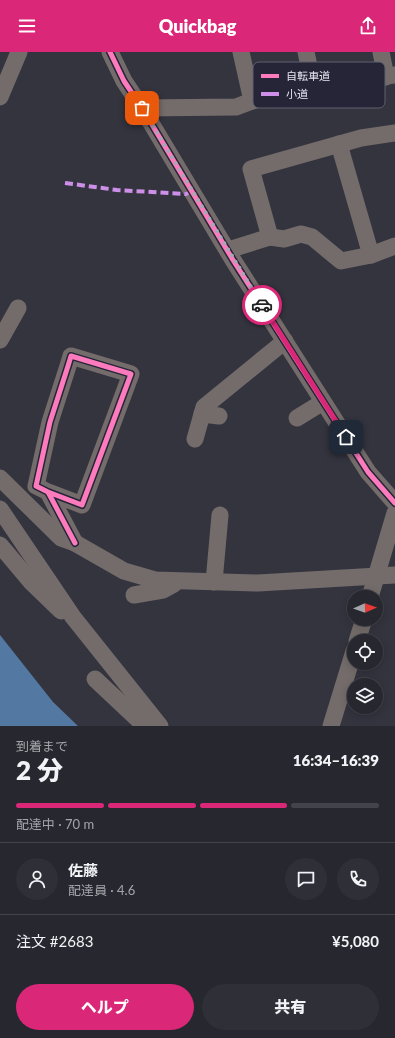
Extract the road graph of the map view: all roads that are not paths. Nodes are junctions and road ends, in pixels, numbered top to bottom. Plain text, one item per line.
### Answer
1 (19, 52) edge
2 (110, 52) edge
3 (241, 52) edge
4 (306, 52) edge
5 (380, 52) edge
6 (308, 62) edge
7 (384, 62) edge
8 (385, 64) edge
9 (390, 76) edge
10 (0, 97) edge
11 (252, 101) joint
12 (142, 108) junction
13 (395, 133) edge
14 (339, 144) junction
15 (270, 237) junction
16 (395, 246) edge
17 (228, 250) junction
18 (371, 255) junction
19 (18, 308) dead end
20 (0, 340) edge
21 (285, 341) junction
22 (323, 402) junction
23 (202, 414) junction
24 (219, 416) dead end
25 (297, 418) dead end
26 (195, 439) dead end
27 (0, 478) edge
28 (48, 492) junction
29 (395, 503) edge
30 (0, 509) edge
31 (395, 513) edge
32 (220, 515) dead end
33 (75, 543) junction
34 (0, 545) edge
35 (395, 575) edge
36 (376, 576) junction
37 (180, 581) junction
38 (214, 582) junction
39 (372, 590) edge
40 (134, 595) dead end
41 (73, 616) junction
42 (348, 670) edge
43 (95, 679) dead end
44 (144, 726) edge
45 (160, 726) edge
46 (331, 726) edge

1 - 10 street
2 - 12 street
3 - 11 street
4 - 6 street
5 - 7 street
8 - 9 street
11 - 12 street
12 - 17 street
13 - 14 street
14 - 15 street
14 - 18 street
15 - 17 street
15 - 18 street
16 - 18 street
17 - 21 street
19 - 20 street
21 - 22 street
21 - 23 street
22 - 25 street
22 - 29 street
23 - 24 street
23 - 26 street
27 - 33 street
28 - 28 street
28 - 33 street
30 - 41 street
31 - 36 street
32 - 38 street
33 - 37 street
34 - 41 street
35 - 36 street
36 - 38 street
36 - 39 street
37 - 38 street
37 - 40 street
41 - 45 street
42 - 46 street
43 - 44 street

